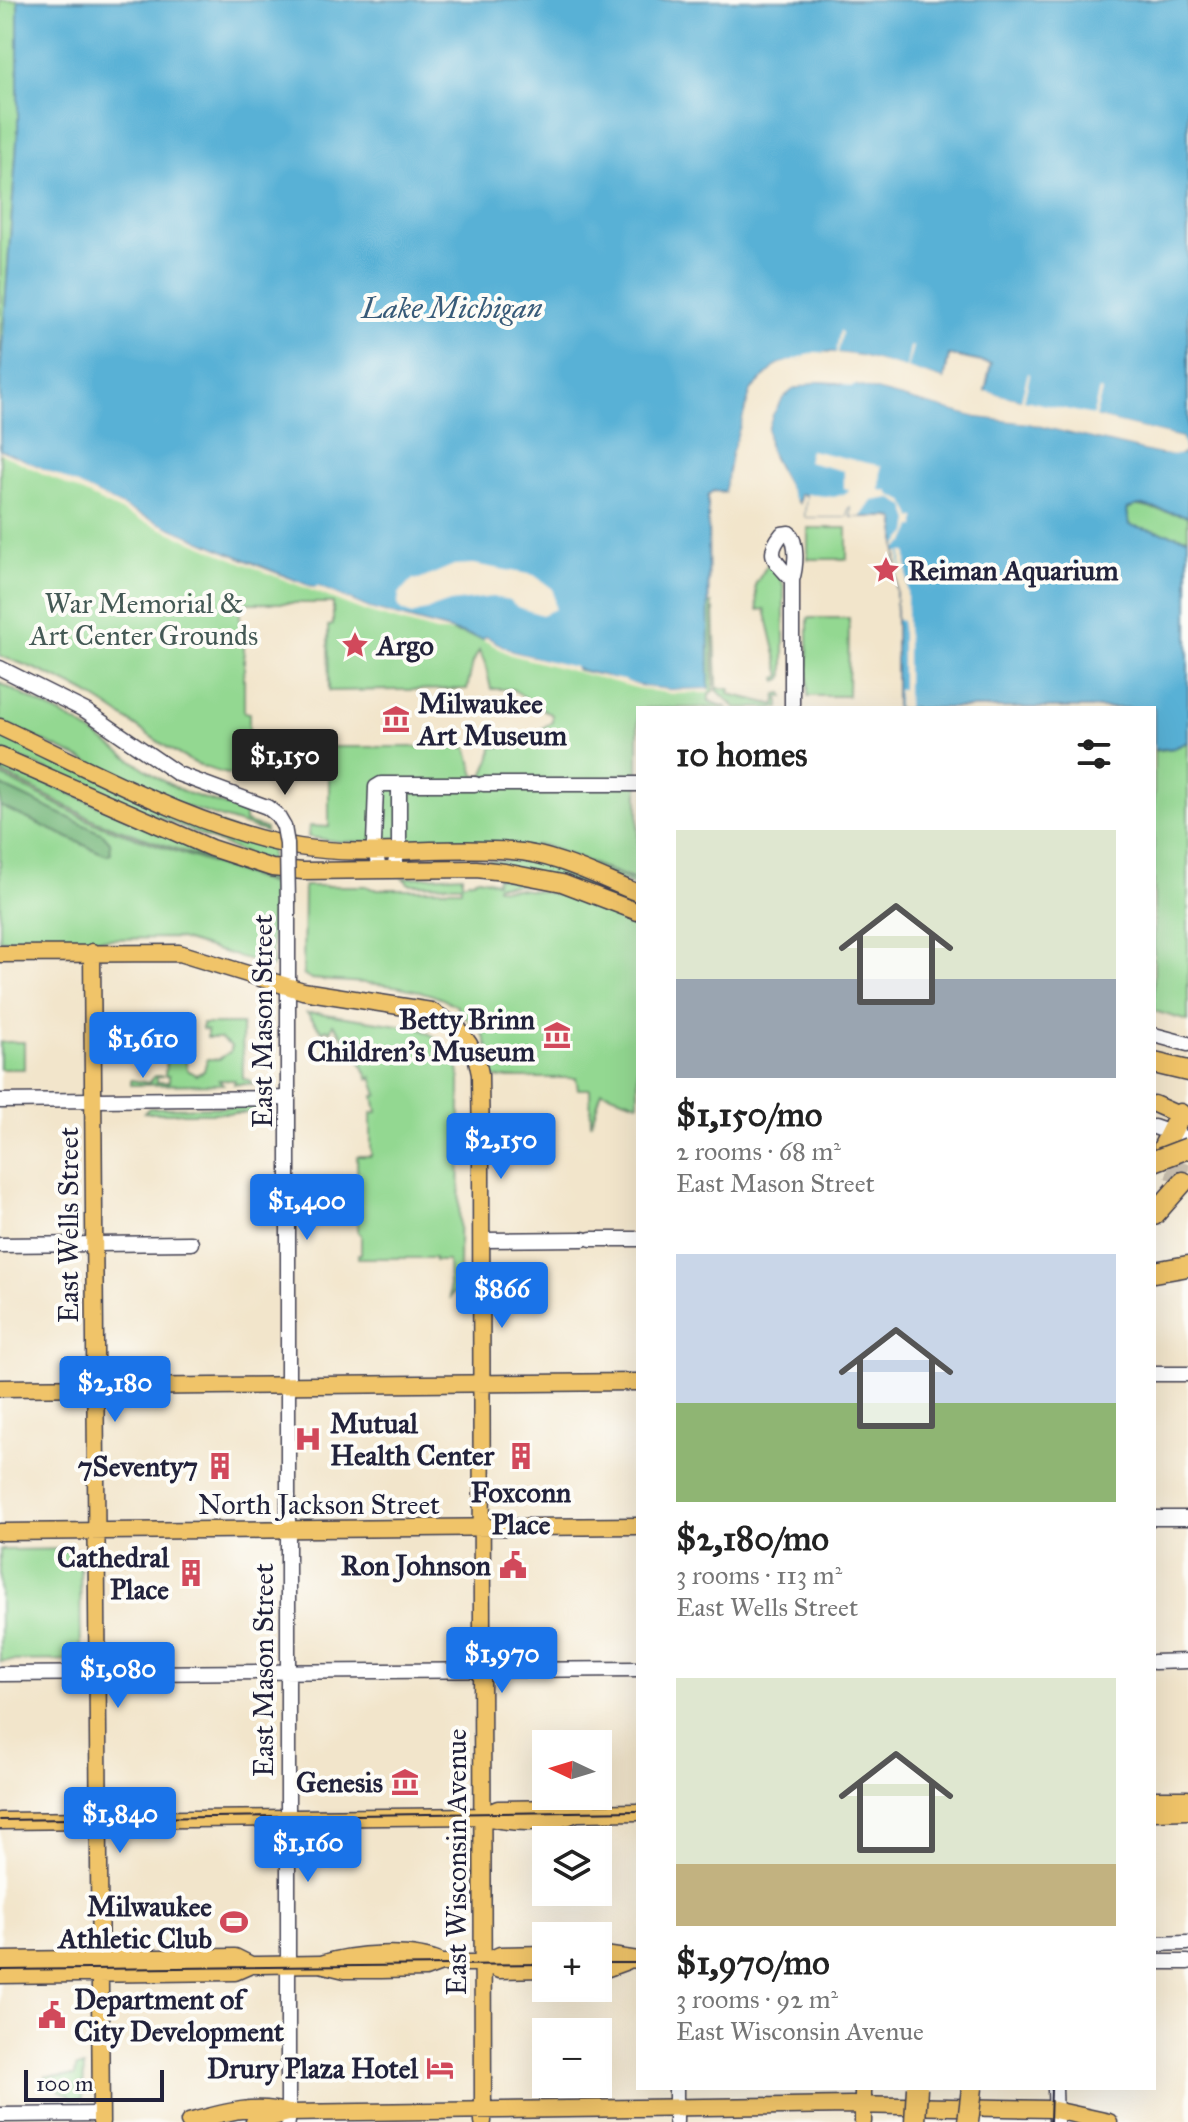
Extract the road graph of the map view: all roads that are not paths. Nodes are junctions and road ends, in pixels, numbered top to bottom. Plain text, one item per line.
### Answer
1 (792, 580) dead end
2 (0, 668) edge
3 (792, 706) edge
4 (0, 727) edge
5 (0, 756) edge
6 (399, 784) junction
7 (636, 784) edge
8 (376, 851) junction
9 (398, 851) junction
10 (387, 870) junction
11 (636, 892) edge
12 (636, 911) edge
13 (92, 952) junction
14 (0, 954) edge
15 (287, 987) junction
16 (1156, 1036) edge
17 (1186, 1046) edge
18 (287, 1098) junction
19 (93, 1100) junction
20 (0, 1101) edge
21 (1156, 1107) edge
22 (1156, 1117) edge
23 (1177, 1144) edge
24 (1188, 1148) edge
25 (1156, 1209) edge
26 (636, 1239) edge
27 (481, 1240) junction
28 (191, 1243) dead end
29 (94, 1244) junction
30 (0, 1245) edge
31 (1188, 1266) edge
32 (1156, 1274) edge
33 (1156, 1374) edge
34 (1188, 1374) edge
35 (636, 1382) edge
36 (482, 1385) junction
37 (288, 1386) junction
38 (0, 1388) edge
39 (95, 1388) junction
40 (1156, 1518) edge
41 (1188, 1518) edge
42 (636, 1526) edge
43 (482, 1528) junction
44 (288, 1530) junction
45 (96, 1531) junction
46 (0, 1532) edge
47 (1188, 1661) edge
48 (1156, 1662) edge
49 (636, 1669) edge
50 (482, 1672) junction
51 (288, 1673) junction
52 (0, 1674) edge
53 (98, 1674) junction
54 (1156, 1799) edge
55 (1188, 1799) edge
56 (1188, 1811) edge
57 (636, 1812) edge
58 (1156, 1812) edge
59 (482, 1816) junction
60 (289, 1818) junction
61 (99, 1820) junction
62 (0, 1821) edge
63 (1188, 1943) edge
64 (1156, 1944) edge
65 (532, 1954) edge
66 (612, 1955) edge
67 (0, 1960) edge
68 (632, 1960) edge
69 (1156, 1962) edge
70 (1188, 1962) edge
71 (483, 1963) junction
72 (290, 1965) junction
73 (101, 1966) junction
74 (612, 1967) edge
75 (532, 1969) edge
76 (0, 1975) edge
77 (676, 2090) edge
78 (914, 2090) edge
79 (965, 2090) edge
80 (972, 2090) edge
81 (1055, 2090) edge
82 (863, 2105) edge
83 (676, 2114) edge
84 (0, 2115) edge
85 (483, 2116) edge
86 (1056, 2116) edge
87 (288, 2117) edge
88 (101, 2118) edge
89 (1086, 2120) edge
90 (189, 2122) edge
91 (254, 2122) edge
92 (914, 2122) edge
93 (966, 2122) edge
94 (1109, 2122) edge

1 - 3 street
2 - 15 street, East Mason Street, bridge
4 - 8 main road
5 - 10 main road
6 - 7 street
6 - 8 street
6 - 9 street
8 - 9 main road
8 - 10 street
9 - 10 street
9 - 11 main road
10 - 12 main road
13 - 14 main road, East Wisconsin Avenue
13 - 15 main road, East Wisconsin Avenue
13 - 19 main road, East Wells Street
15 - 18 street, East Mason Street
15 - 27 main road, East Wisconsin Avenue
16 - 17 street
18 - 19 street
18 - 37 street, East Mason Street
19 - 20 street
19 - 29 main road, East Wells Street
21 - 23 main road
22 - 23 street
23 - 24 highway, bridge
23 - 25 highway
26 - 27 street
27 - 36 main road, East Wisconsin Avenue
28 - 29 street
29 - 30 street
29 - 39 main road, East Wells Street
31 - 32 highway
33 - 34 street
35 - 36 main road
36 - 37 main road
36 - 43 main road, East Wisconsin Avenue
37 - 39 main road
37 - 44 street, East Mason Street
38 - 39 main road
39 - 45 main road, East Wells Street
40 - 41 street
42 - 43 main road, North Jackson Street
43 - 44 main road, North Jackson Street
43 - 50 main road, East Wisconsin Avenue
44 - 45 main road, North Jackson Street
44 - 51 street, East Mason Street
45 - 46 main road, North Jackson Street
45 - 53 main road, East Wells Street
47 - 48 street
49 - 50 street
50 - 51 street
50 - 59 main road, East Wisconsin Avenue
51 - 53 street
51 - 60 street, East Mason Street
52 - 53 street
53 - 61 main road, East Wells Street
54 - 55 main road
56 - 58 main road
57 - 59 main road
59 - 60 main road
59 - 71 main road, East Wisconsin Avenue
60 - 61 main road
60 - 72 street, East Mason Street
61 - 62 main road
61 - 73 main road, East Wells Street
63 - 64 street
65 - 71 main road
66 - 68 main road
67 - 73 main road
68 - 74 main road
69 - 70 street
71 - 72 main road
71 - 75 main road
71 - 85 main road, East Wisconsin Avenue
72 - 73 main road
72 - 87 street, East Mason Street
73 - 76 main road
73 - 88 main road, East Wells Street
77 - 83 street
78 - 92 highway, bridge
79 - 93 highway, bridge
80 - 93 highway, bridge
81 - 86 street
82 - 83 main road
82 - 86 main road
83 - 85 main road
84 - 88 street
85 - 87 main road
86 - 89 main road
87 - 90 main road
87 - 91 main road
89 - 94 main road

